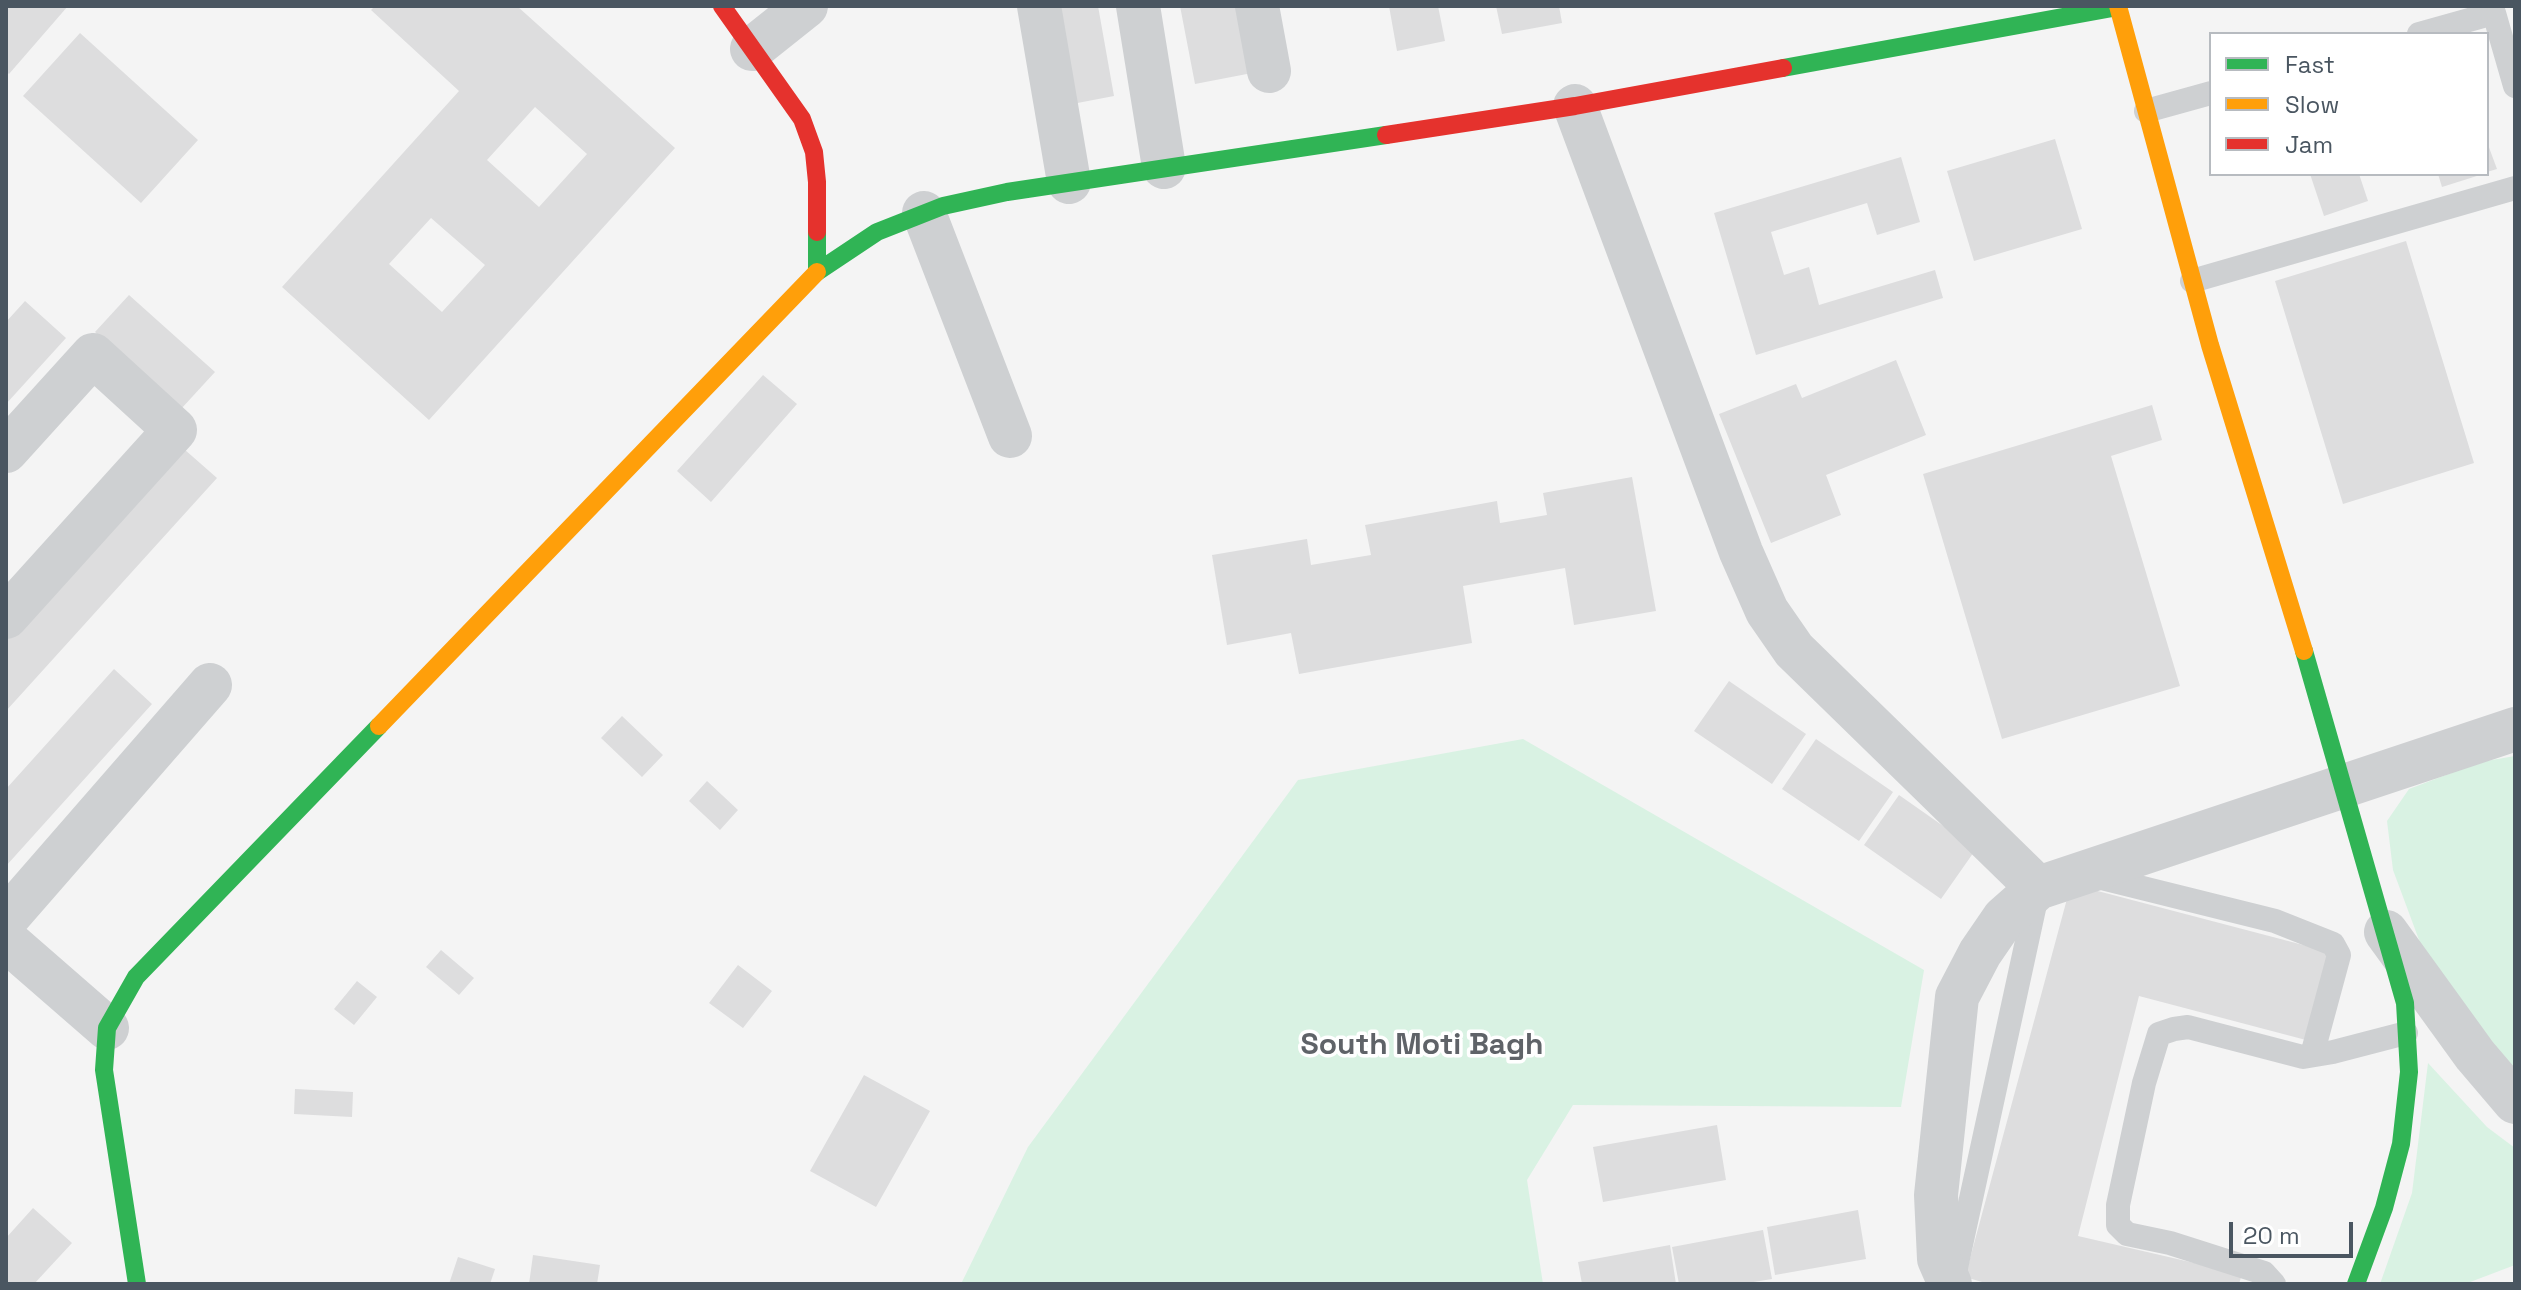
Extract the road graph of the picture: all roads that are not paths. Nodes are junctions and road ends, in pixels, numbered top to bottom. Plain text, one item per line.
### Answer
1 (722, 6) edge
2 (806, 6) edge
3 (1039, 6) edge
4 (1138, 6) edge
5 (1257, 6) edge
6 (2118, 6) edge
7 (2426, 32) edge
8 (752, 49) junction
9 (1269, 71) dead end
10 (2515, 86) edge
11 (2209, 94) edge
12 (1575, 106) junction
13 (2146, 111) junction
14 (1164, 167) junction
15 (1069, 182) junction
16 (2515, 188) edge
17 (924, 213) junction
18 (817, 272) junction
19 (2192, 281) junction
20 (1010, 436) dead end
21 (6, 451) edge
22 (6, 617) edge
23 (210, 685) dead end
24 (2515, 729) edge
25 (2343, 787) junction
26 (2084, 873) junction
27 (2038, 888) junction
28 (6, 919) edge
29 (2384, 930) junction
30 (6, 940) edge
31 (107, 1028) junction
32 (2406, 1033) junction
33 (2312, 1055) junction
34 (2515, 1102) edge
35 (137, 1284) edge
36 (1951, 1284) edge
37 (2274, 1284) edge
38 (2356, 1284) edge

1 - 8 street
2 - 8 street
3 - 15 street
4 - 14 street
5 - 9 street
6 - 12 street
6 - 13 street
7 - 10 lane
8 - 18 street
11 - 13 lane
12 - 14 street
12 - 27 street
13 - 19 street
14 - 15 street
15 - 17 street
16 - 19 lane
17 - 18 street
17 - 20 street
18 - 31 street
19 - 25 street
21 - 22 street
23 - 28 street
24 - 25 street
25 - 26 street
25 - 29 street
26 - 27 street
26 - 33 lane
27 - 36 street
29 - 32 street
29 - 34 street
30 - 31 street
31 - 35 street
32 - 33 lane
32 - 38 street
33 - 37 lane

